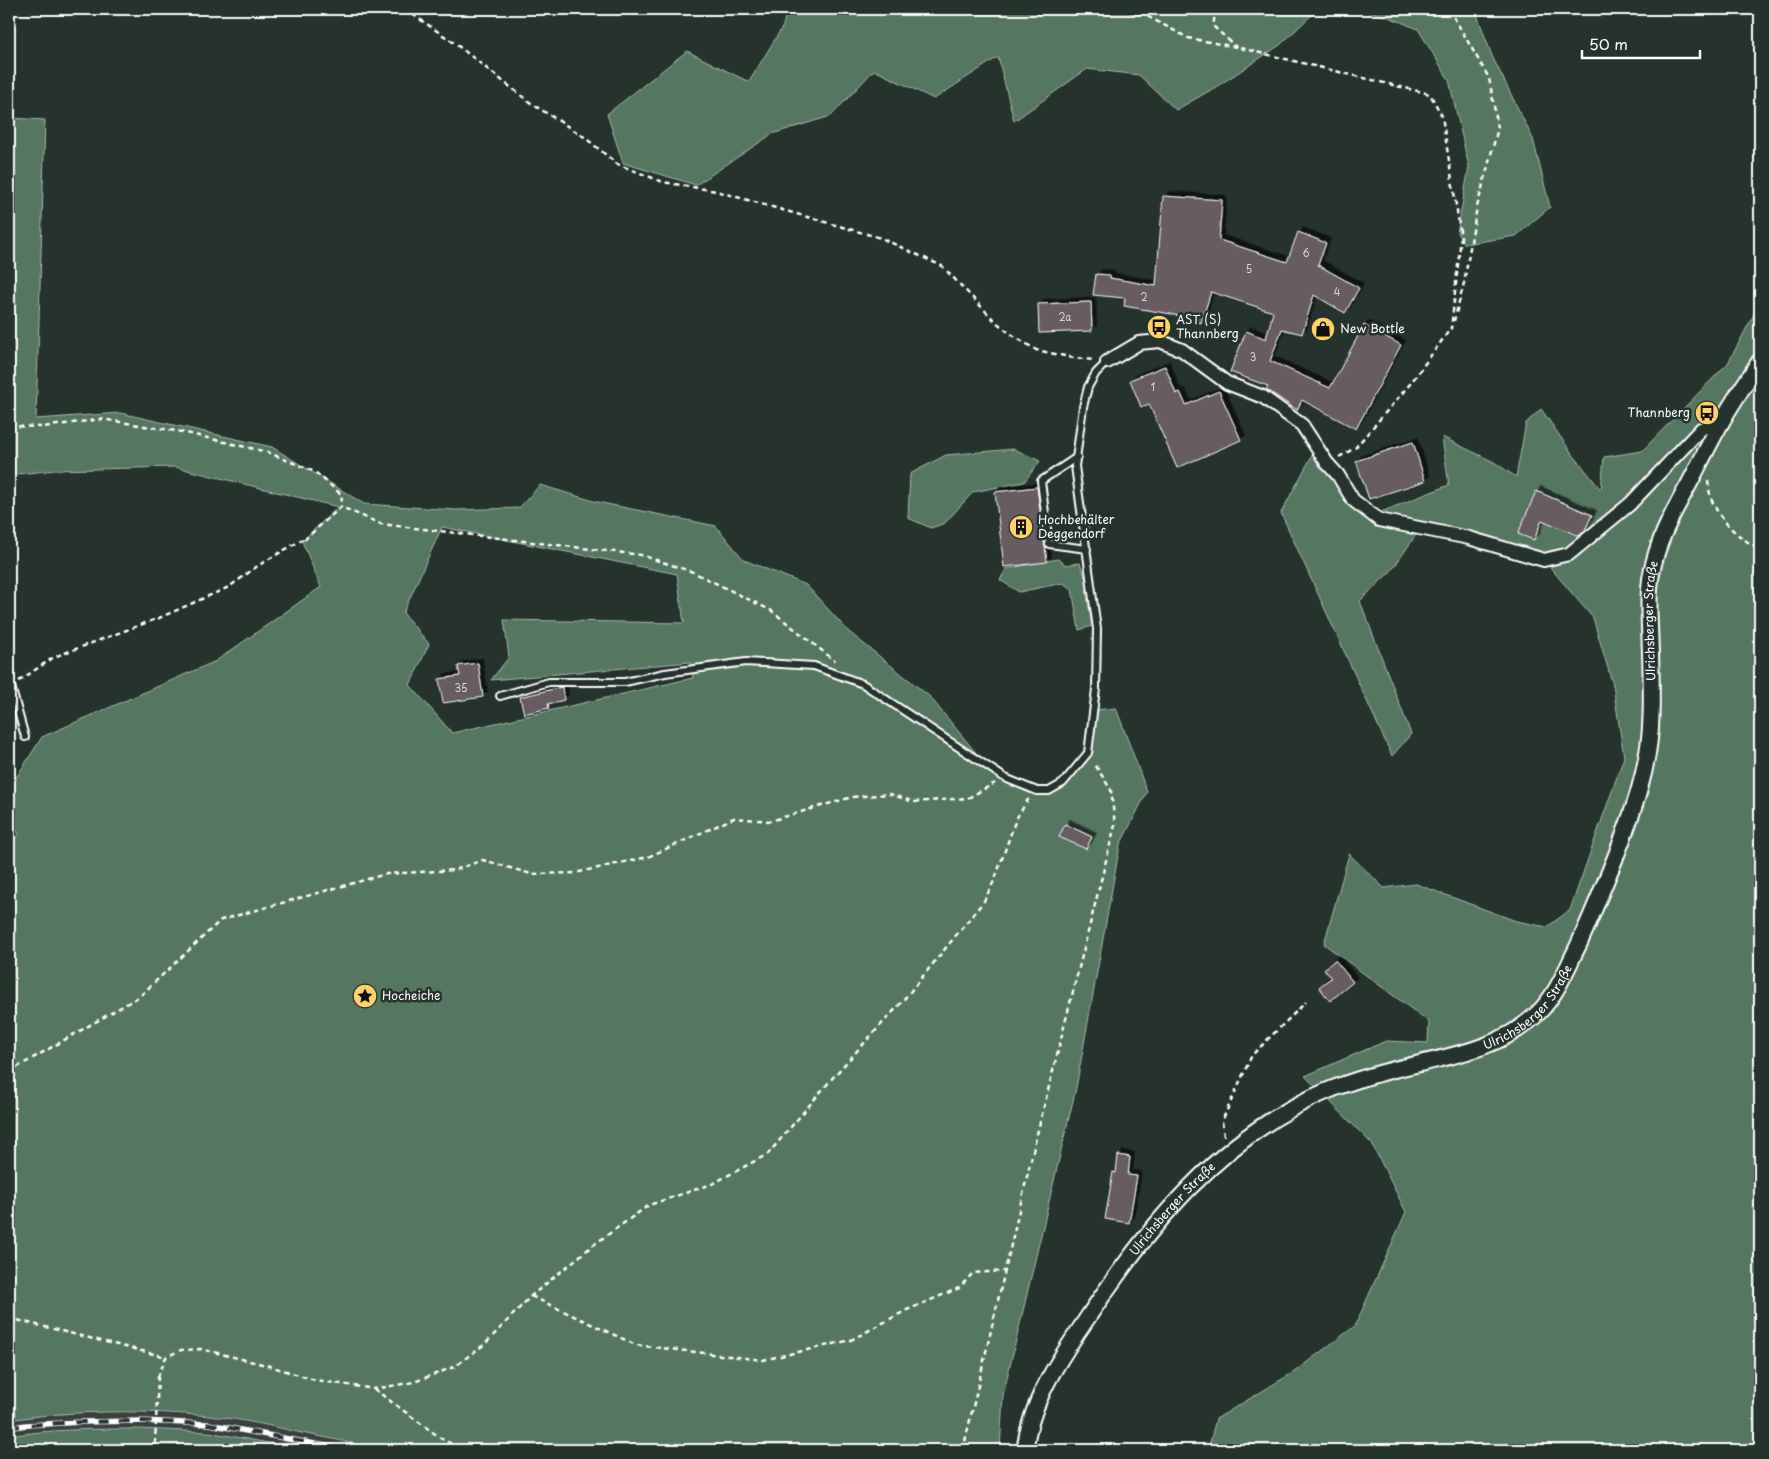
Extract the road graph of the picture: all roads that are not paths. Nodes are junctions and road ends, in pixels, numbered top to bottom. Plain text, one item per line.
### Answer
1 (1760, 361) edge
2 (1107, 362) joint
3 (1723, 419) junction
4 (1077, 457) junction
5 (1087, 548) junction
6 (10, 687) edge
7 (500, 696) dead end
8 (25, 737) dead end
9 (1025, 1450) edge

1 - 3 street, Ulrichsberger Straße
2 - 3 street
2 - 4 lane
3 - 9 street, Ulrichsberger Straße
4 - 5 lane
4 - 5 lane
5 - 7 lane
6 - 8 lane

